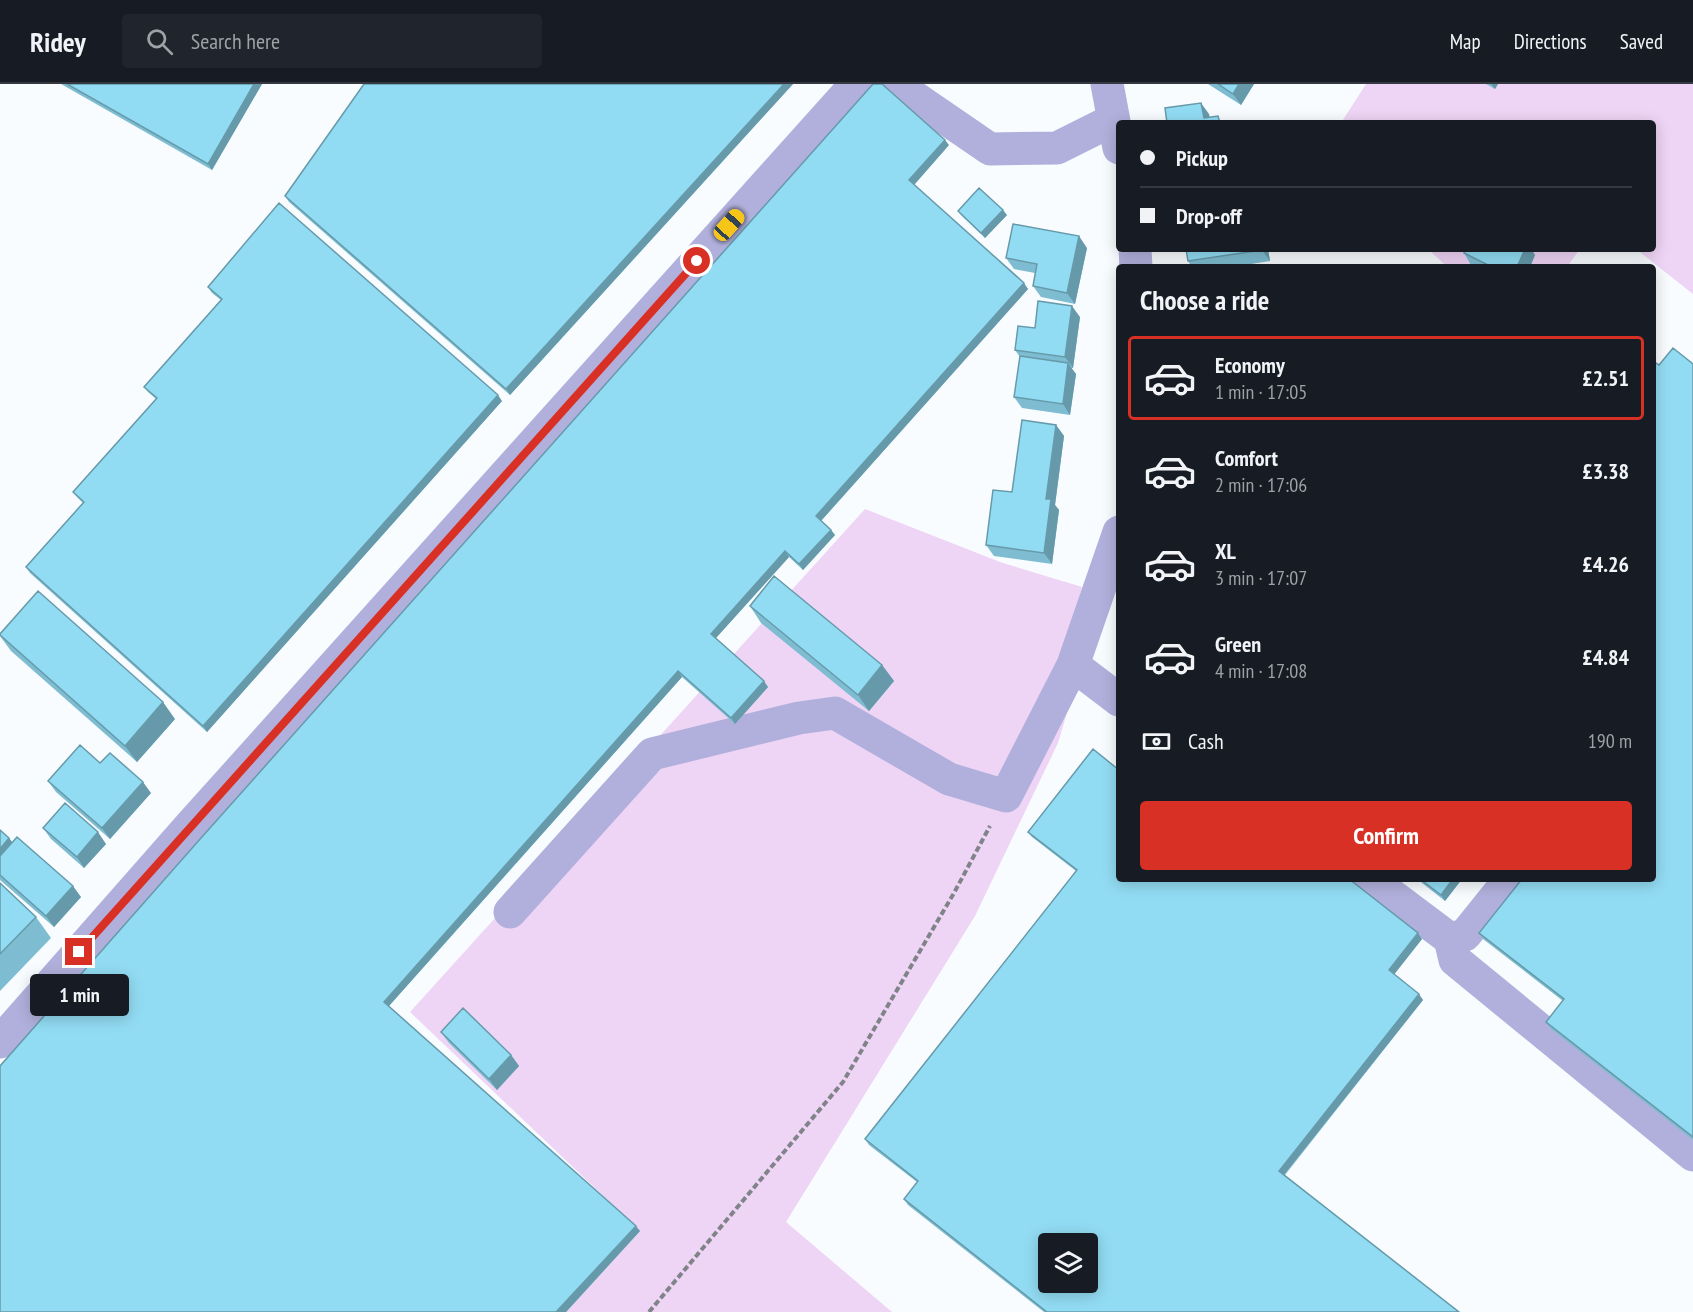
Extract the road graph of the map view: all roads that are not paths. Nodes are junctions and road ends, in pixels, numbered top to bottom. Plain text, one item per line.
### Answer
1 (856, 84) edge
2 (895, 84) edge
3 (1107, 84) edge
4 (1116, 134) edge
5 (1116, 541) edge
6 (1077, 652) junction
7 (1116, 697) edge
8 (1374, 882) edge
9 (1508, 882) edge
10 (510, 912) dead end
11 (1450, 939) junction
12 (0, 1042) edge
13 (1693, 1155) edge

1 - 12 street
2 - 4 street
3 - 4 street
5 - 6 street
6 - 7 street
6 - 10 street
8 - 11 street
9 - 11 street
11 - 13 street

